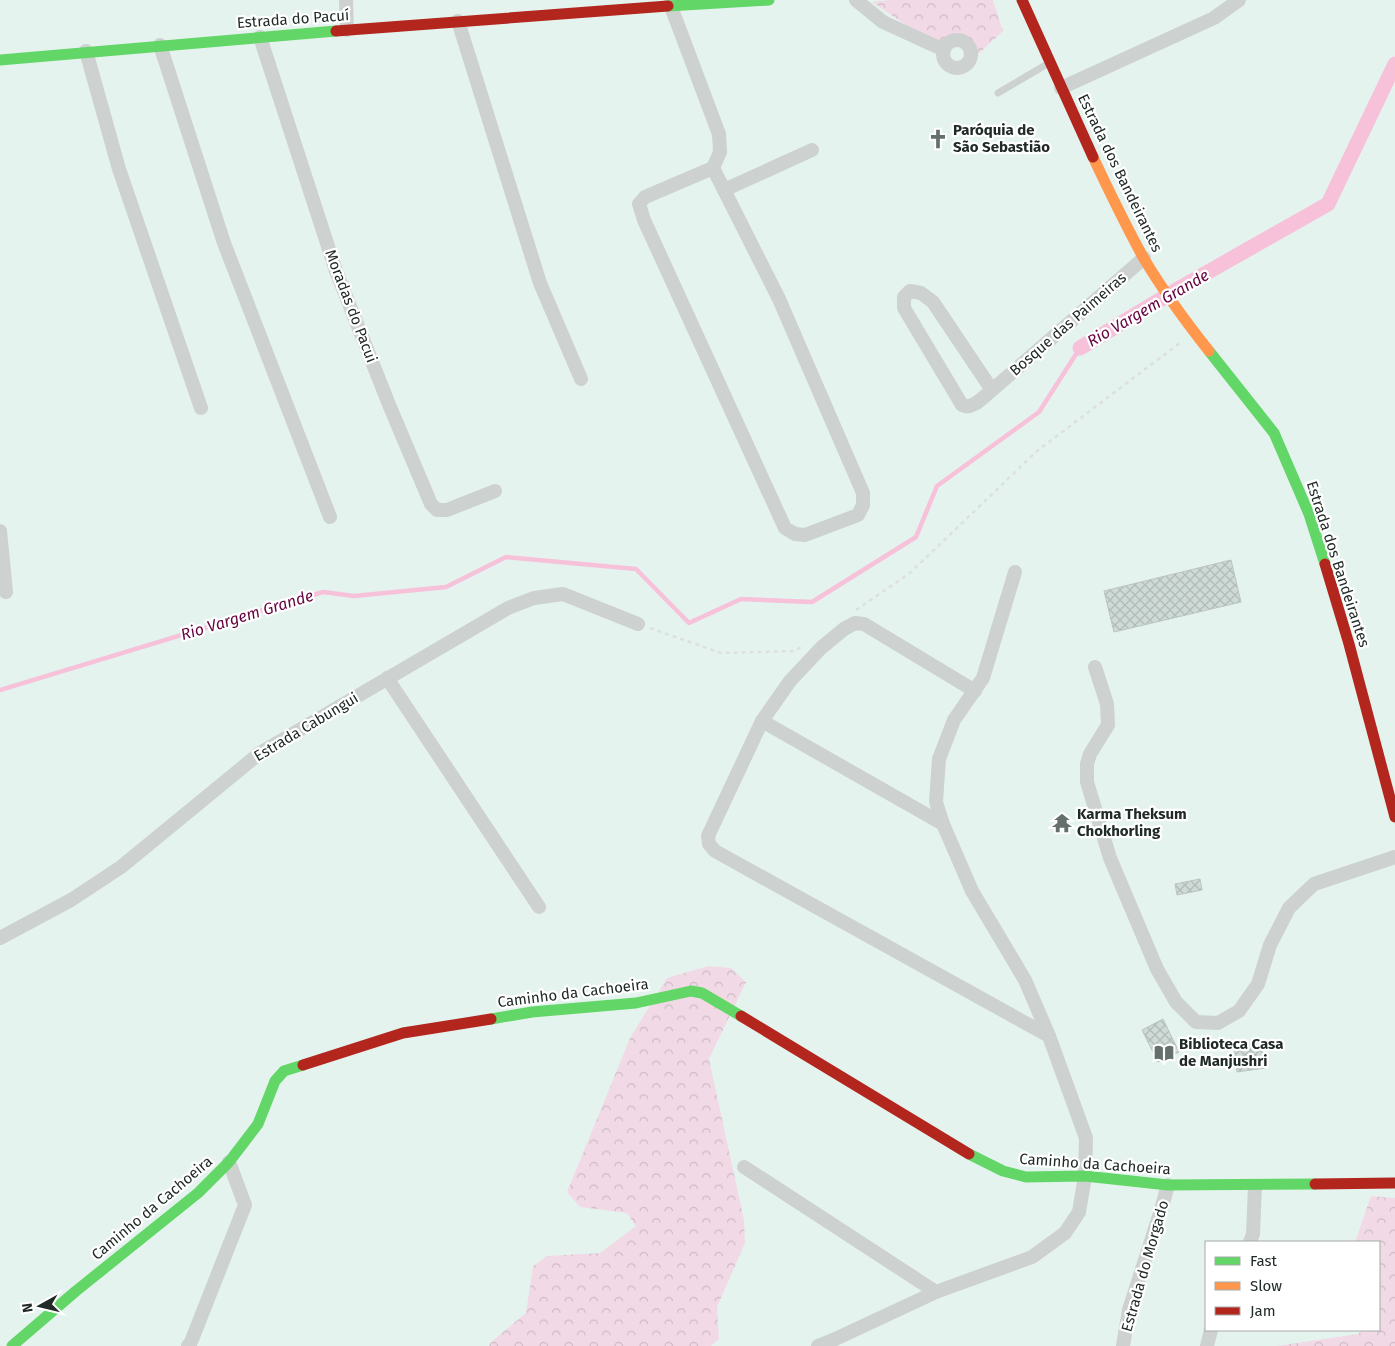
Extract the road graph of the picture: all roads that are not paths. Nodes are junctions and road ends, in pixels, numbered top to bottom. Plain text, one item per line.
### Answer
1 (346, 0) edge
2 (768, 0) edge
3 (856, 0) edge
4 (1022, 0) edge
5 (1239, 0) edge
6 (623, 4) edge
7 (670, 4) junction
8 (458, 21) junction
9 (347, 30) junction
10 (260, 37) junction
11 (160, 45) junction
12 (944, 50) dead end
13 (86, 51) junction
14 (0, 60) edge
15 (1050, 63) junction
16 (1061, 88) junction
17 (998, 93) dead end
18 (812, 150) dead end
19 (713, 168) junction
20 (724, 190) junction
21 (1144, 258) junction
22 (581, 378) dead end
23 (992, 390) junction
24 (201, 408) dead end
25 (495, 491) dead end
26 (330, 517) dead end
27 (0, 531) edge
28 (1015, 572) dead end
29 (6, 592) dead end
30 (638, 624) road end
31 (1095, 667) dead end
32 (388, 678) junction
33 (975, 691) junction
34 (762, 721) junction
35 (1395, 817) edge
36 (943, 824) junction
37 (1395, 857) edge
38 (540, 907) dead end
39 (0, 938) edge
40 (1049, 1036) junction
41 (229, 1162) junction
42 (744, 1167) dead end
43 (1085, 1176) junction
44 (1395, 1183) edge
45 (1168, 1186) junction
46 (1255, 1186) junction
47 (1250, 1241) edge
48 (936, 1292) junction
49 (1211, 1331) edge
50 (12, 1346) edge
51 (188, 1346) edge
52 (818, 1346) edge
53 (1123, 1346) edge
54 (1208, 1346) edge

1 - 9 street
2 - 7 street, Estrada do Pacuí
3 - 12 street
4 - 15 street, Estrada dos Bandeirantes
5 - 16 street
6 - 7 street, Estrada do Pacuí
6 - 8 street, Estrada do Pacuí
7 - 19 street
8 - 9 street, Estrada do Pacuí
8 - 22 street
9 - 10 street, Estrada do Pacuí
10 - 11 street, Estrada do Pacuí
10 - 25 street, Moradas do Pacui
11 - 13 street, Estrada do Pacuí
11 - 26 street
13 - 14 street, Estrada do Pacuí
13 - 24 street
15 - 16 street, Estrada dos Bandeirantes
15 - 17 lane
16 - 21 street, Estrada dos Bandeirantes
18 - 20 street
19 - 20 street
19 - 20 street
21 - 23 street, Bosque das Paimeiras
21 - 35 street, Estrada dos Bandeirantes
23 - 23 street, Bosque das Paimeiras
27 - 29 street
28 - 33 street
30 - 32 street, Estrada Cabungui
31 - 37 street
32 - 38 street
32 - 39 street, Estrada Cabungui
33 - 34 street
33 - 36 street
34 - 36 street
34 - 40 street
36 - 40 street
40 - 43 street
41 - 43 street, Caminho da Cachoeira
41 - 50 street, Caminho da Cachoeira
41 - 51 street
42 - 48 street
43 - 45 street, Caminho da Cachoeira
43 - 48 street
44 - 46 street, Caminho da Cachoeira
45 - 46 street, Caminho da Cachoeira
45 - 53 street, Estrada do Morgado
46 - 47 street
48 - 52 street
49 - 54 street

